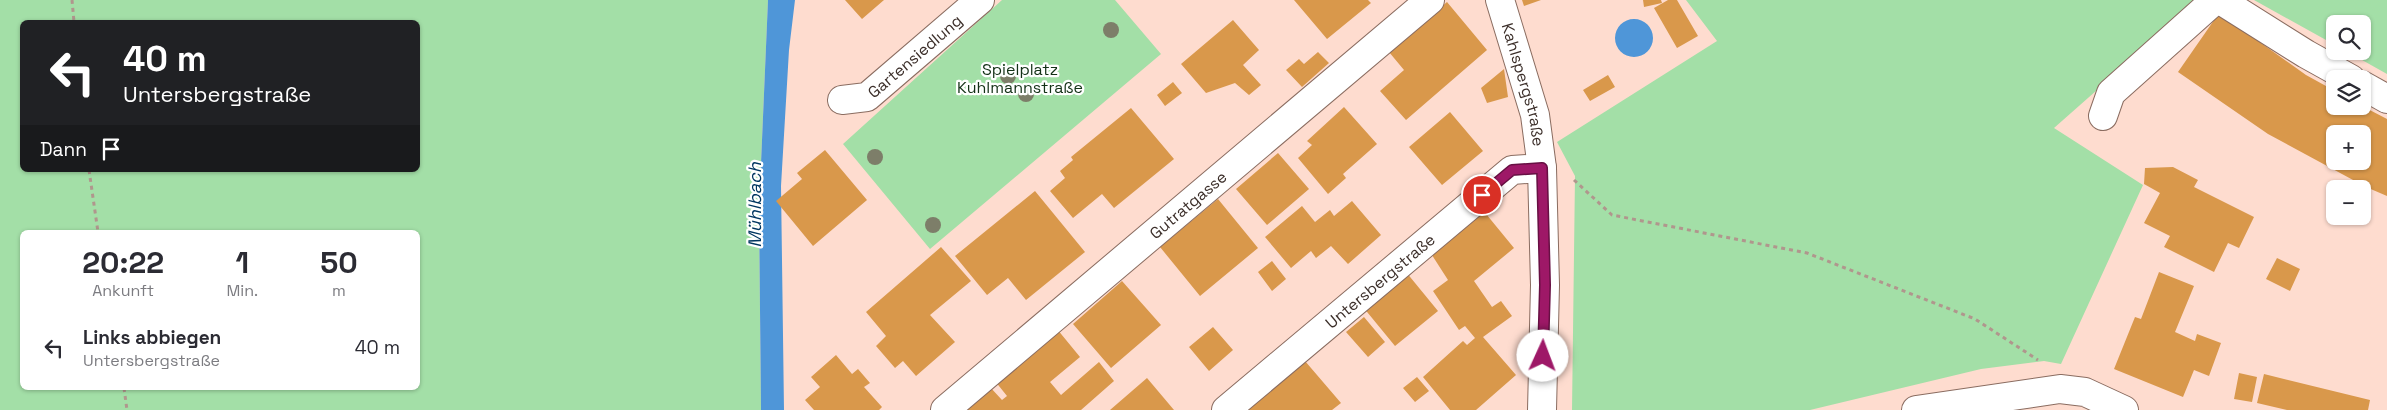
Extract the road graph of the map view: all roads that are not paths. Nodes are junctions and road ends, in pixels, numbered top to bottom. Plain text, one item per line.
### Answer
1 (980, 0) edge
2 (1430, 0) edge
3 (1500, 0) edge
4 (2215, 0) edge
5 (2220, 0) edge
6 (2335, 70) edge
7 (2371, 90) edge
8 (2387, 99) edge
9 (842, 100) dead end
10 (2103, 116) dead end
11 (1542, 168) junction
12 (945, 410) edge
13 (1226, 410) edge
14 (1542, 410) edge
15 (1916, 410) edge
16 (2124, 410) edge

1 - 9 street, Gartensiedlung
2 - 12 street, Gutratgasse
3 - 11 street, Kahlspergstraße
4 - 10 street
5 - 6 street
7 - 8 street
11 - 13 street, Untersbergstraße
11 - 14 street, Kahlspergstraße
15 - 16 street

